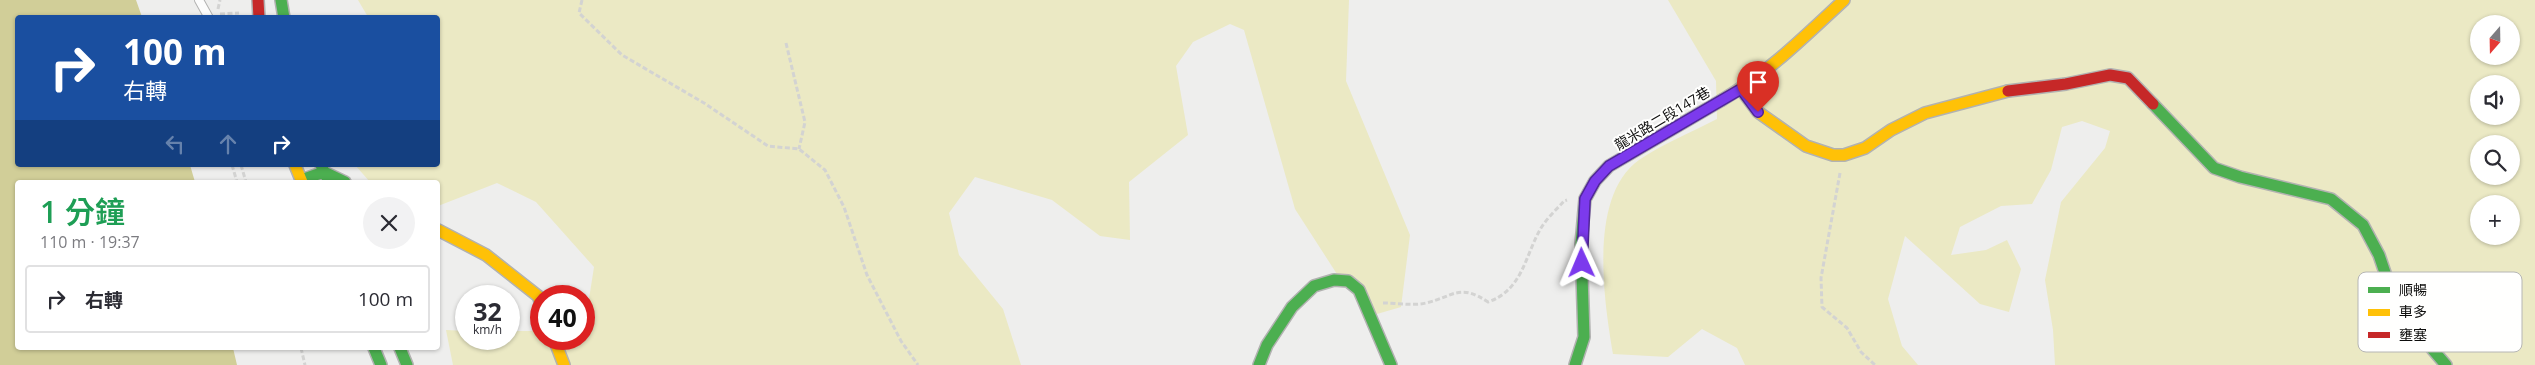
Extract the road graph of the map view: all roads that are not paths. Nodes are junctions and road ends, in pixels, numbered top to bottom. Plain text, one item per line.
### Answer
1 (199, 0) edge
2 (258, 0) edge
3 (281, 0) edge
4 (1844, 0) edge
5 (207, 15) edge
6 (259, 15) edge
7 (284, 15) edge
8 (1741, 89) junction
9 (296, 167) edge
10 (325, 173) edge
11 (302, 180) edge
12 (305, 180) edge
13 (341, 180) edge
14 (440, 231) edge
15 (2385, 272) edge
16 (530, 290) edge
17 (375, 350) edge
18 (401, 350) edge
19 (558, 350) edge
20 (2435, 352) edge
21 (381, 365) edge
22 (407, 365) edge
23 (564, 365) edge
24 (1259, 365) edge
25 (1391, 365) edge
26 (1575, 365) edge
27 (2446, 365) edge

1 - 5 lane
2 - 6 street
3 - 7 street
4 - 8 street, 龍米路二段147巷
8 - 15 street
8 - 26 street, 龍米路二段147巷
9 - 11 street
10 - 12 street
10 - 13 street
14 - 16 street
17 - 21 street
18 - 22 street
19 - 23 street
20 - 27 street
24 - 25 street

